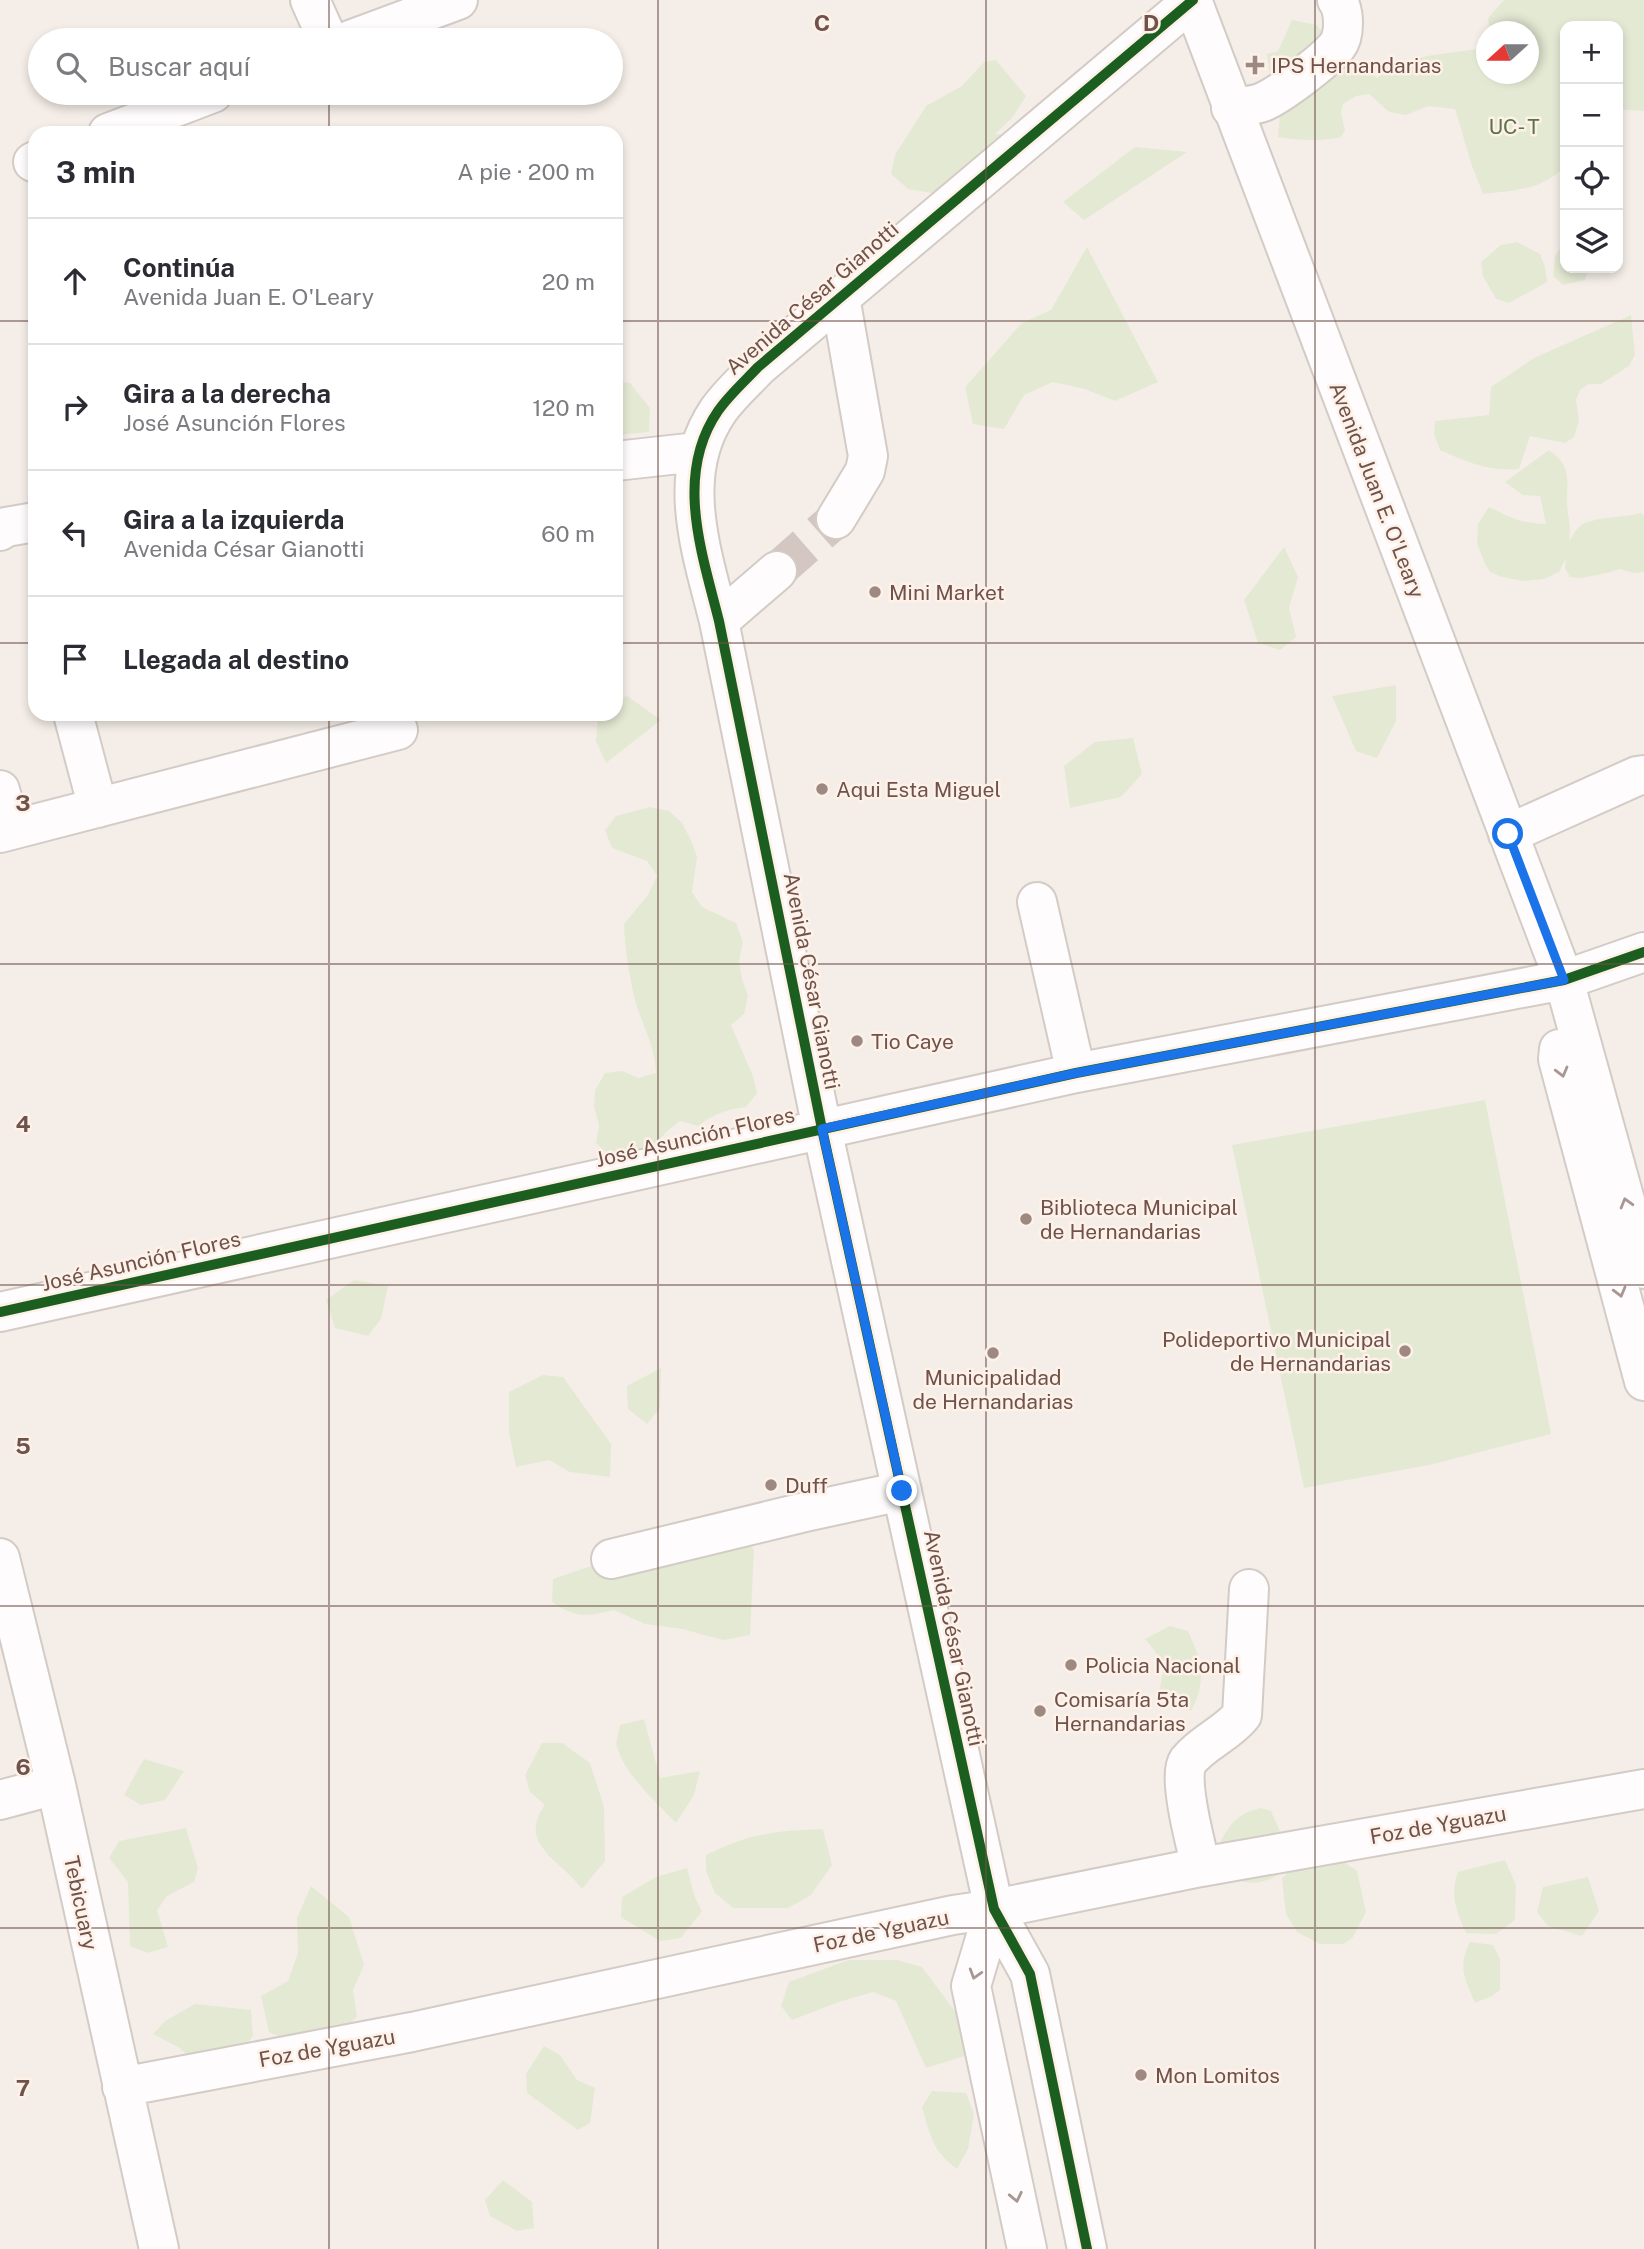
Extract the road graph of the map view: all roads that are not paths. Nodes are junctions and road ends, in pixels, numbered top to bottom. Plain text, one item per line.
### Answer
1 (310, 0) edge
2 (458, 0) edge
3 (1192, 0) edge
4 (1337, 0) edge
5 (323, 28) edge
6 (382, 28) edge
7 (182, 105) edge
8 (1231, 108) junction
9 (126, 126) edge
10 (840, 297) junction
11 (697, 453) junction
12 (623, 460) edge
13 (836, 519) tunnel mouth
14 (28, 523) edge
15 (0, 531) edge
16 (777, 571) tunnel mouth
17 (719, 621) junction
18 (75, 721) edge
19 (398, 730) dead end
20 (1644, 775) edge
21 (0, 790) edge
22 (98, 808) junction
23 (5, 832) edge
24 (1508, 834) junction
25 (1037, 902) dead end
26 (1644, 952) edge
27 (1564, 980) junction
28 (1076, 1073) junction
29 (822, 1129) junction
30 (1644, 1269) edge
31 (0, 1312) edge
32 (1644, 1381) edge
33 (902, 1491) junction
34 (0, 1558) edge
35 (611, 1559) dead end
36 (1249, 1589) dead end
37 (55, 1785) junction
38 (1644, 1789) edge
39 (0, 1800) edge
40 (1201, 1867) junction
41 (995, 1909) junction
42 (121, 2087) junction
43 (159, 2249) edge
44 (1027, 2249) edge
45 (1087, 2249) edge

1 - 5 street
2 - 6 street
3 - 8 street, Avenida Juan E. O'Leary
3 - 10 street, Avenida César Gianotti
4 - 8 street
7 - 9 street
8 - 24 street, Avenida Juan E. O'Leary
10 - 11 street, Avenida César Gianotti
10 - 13 street
11 - 12 street
11 - 17 street, Avenida César Gianotti
14 - 15 street
16 - 17 street
17 - 29 street, Avenida César Gianotti
18 - 22 street
19 - 22 street
20 - 24 street
21 - 23 street
22 - 23 street
24 - 27 street, Avenida Juan E. O'Leary
25 - 28 street
26 - 27 street, José Asunción Flores
27 - 28 street, José Asunción Flores
30 -> 27 street, Avenida Juan E. O'Leary
27 -> 32 street
28 - 29 street, José Asunción Flores
29 - 31 street, José Asunción Flores
29 - 33 street, Avenida César Gianotti
33 - 35 street
33 - 41 street, Avenida César Gianotti
34 - 37 street, Tebicuary
36 - 40 street
37 - 39 street
37 - 42 street, Tebicuary
38 - 40 street, Foz de Yguazu
40 - 41 street, Foz de Yguazu
41 - 42 street, Foz de Yguazu
41 -> 44 street, Avenida César Gianotti
41 - 45 street, Avenida César Gianotti
42 - 43 street, Tebicuary

